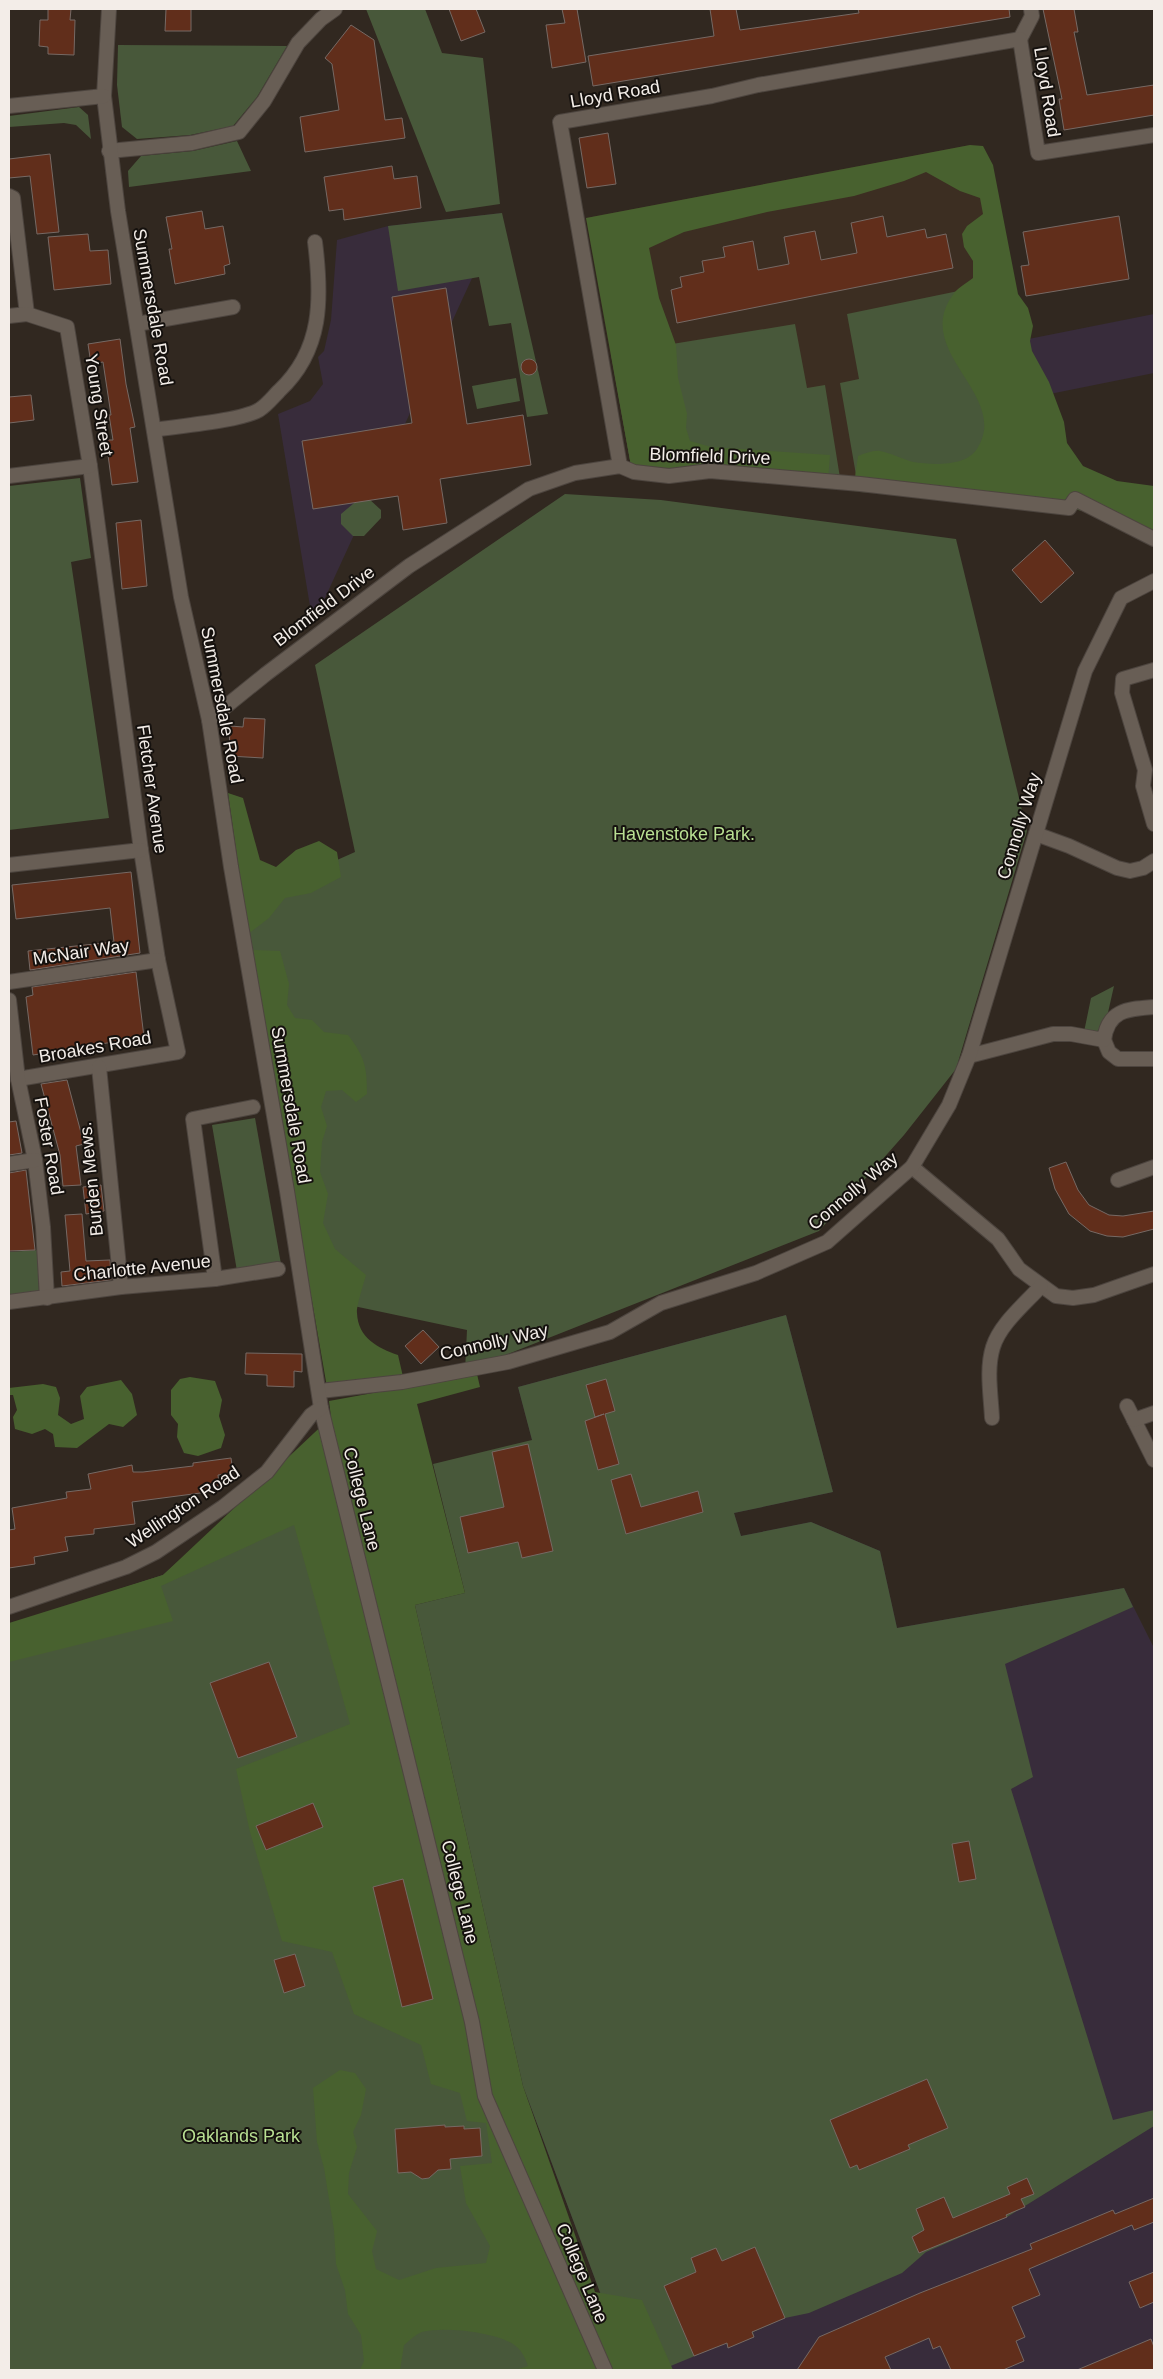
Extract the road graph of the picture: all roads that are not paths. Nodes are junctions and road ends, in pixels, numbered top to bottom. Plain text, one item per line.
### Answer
1 (109, 9) edge
2 (335, 9) edge
3 (1031, 9) edge
4 (1020, 39) junction
5 (104, 96) junction
6 (9, 106) edge
7 (1154, 135) edge
8 (109, 151) junction
9 (9, 196) edge
10 (315, 242) dead end
11 (232, 307) dead end
12 (27, 314) junction
13 (9, 316) edge
14 (137, 324) junction
15 (154, 430) junction
16 (90, 466) junction
17 (620, 466) junction
18 (9, 476) edge
19 (98, 530) joint
20 (1154, 539) edge
21 (1154, 581) edge
22 (1154, 670) edge
23 (208, 720) junction
24 (1154, 824) edge
25 (1036, 834) junction
26 (141, 850) junction
27 (1154, 861) edge
28 (9, 866) edge
29 (158, 960) junction
30 (9, 982) edge
31 (9, 1000) edge
32 (1154, 1007) edge
33 (1104, 1040) junction
34 (178, 1052) joint
35 (969, 1056) junction
36 (1154, 1059) edge
37 (99, 1066) junction
38 (18, 1079) junction
39 (253, 1107) dead end
40 (35, 1160) junction
41 (9, 1164) edge
42 (912, 1167) junction
43 (1154, 1167) edge
44 (1118, 1180) dead end
45 (278, 1269) dead end
46 (1154, 1274) edge
47 (215, 1279) junction
48 (1041, 1286) junction
49 (121, 1287) junction
50 (47, 1298) junction
51 (9, 1302) edge
52 (320, 1391) junction
53 (1127, 1406) dead end
54 (321, 1408) junction
55 (1154, 1413) edge
56 (992, 1418) dead end
57 (1134, 1420) junction
58 (1154, 1460) edge
59 (9, 1607) edge
60 (605, 2370) edge

1 - 5 street, Summersdale Road
2 - 8 street
3 - 4 street, Lloyd Road
4 - 7 street, Lloyd Road
4 - 17 street, Lloyd Road
5 - 6 street
5 - 8 street, Summersdale Road
8 - 14 street, Summersdale Road
9 - 12 street
10 - 15 street
11 - 14 street
12 - 13 street
12 - 16 street, Young Street
14 - 15 street, Summersdale Road
15 - 23 street, Summersdale Road
16 - 18 street
16 - 19 street, Young Street
17 - 20 street, Blomfield Drive
17 - 23 street, Blomfield Drive
19 - 26 street, Fletcher Avenue
21 - 25 street, Connolly Way
22 - 24 street
23 - 52 street, Summersdale Road
25 - 27 street
25 - 35 street, Connolly Way
26 - 28 street
26 - 29 street, Fletcher Avenue
29 - 30 street, McNair Way
29 - 34 street, Fletcher Avenue
31 - 38 street, Foster Road
32 - 33 street
33 - 35 street
33 - 36 street
34 - 37 street, Broakes Road
35 - 42 street, Connolly Way
37 - 38 street, Broakes Road
37 - 49 street, Burden Mews.
38 - 40 street, Foster Road
39 - 47 street
40 - 41 street
40 - 50 street, Foster Road
42 - 48 street
42 - 52 street, Connolly Way
43 - 44 street
45 - 47 street, Charlotte Avenue
46 - 48 street
47 - 49 street, Charlotte Avenue
48 - 56 street
49 - 50 street, Charlotte Avenue
50 - 51 street, Charlotte Avenue
52 - 54 street, Summersdale Road
53 - 57 street
54 - 59 street, Wellington Road
54 - 60 street, College Lane
55 - 57 street
57 - 58 street

